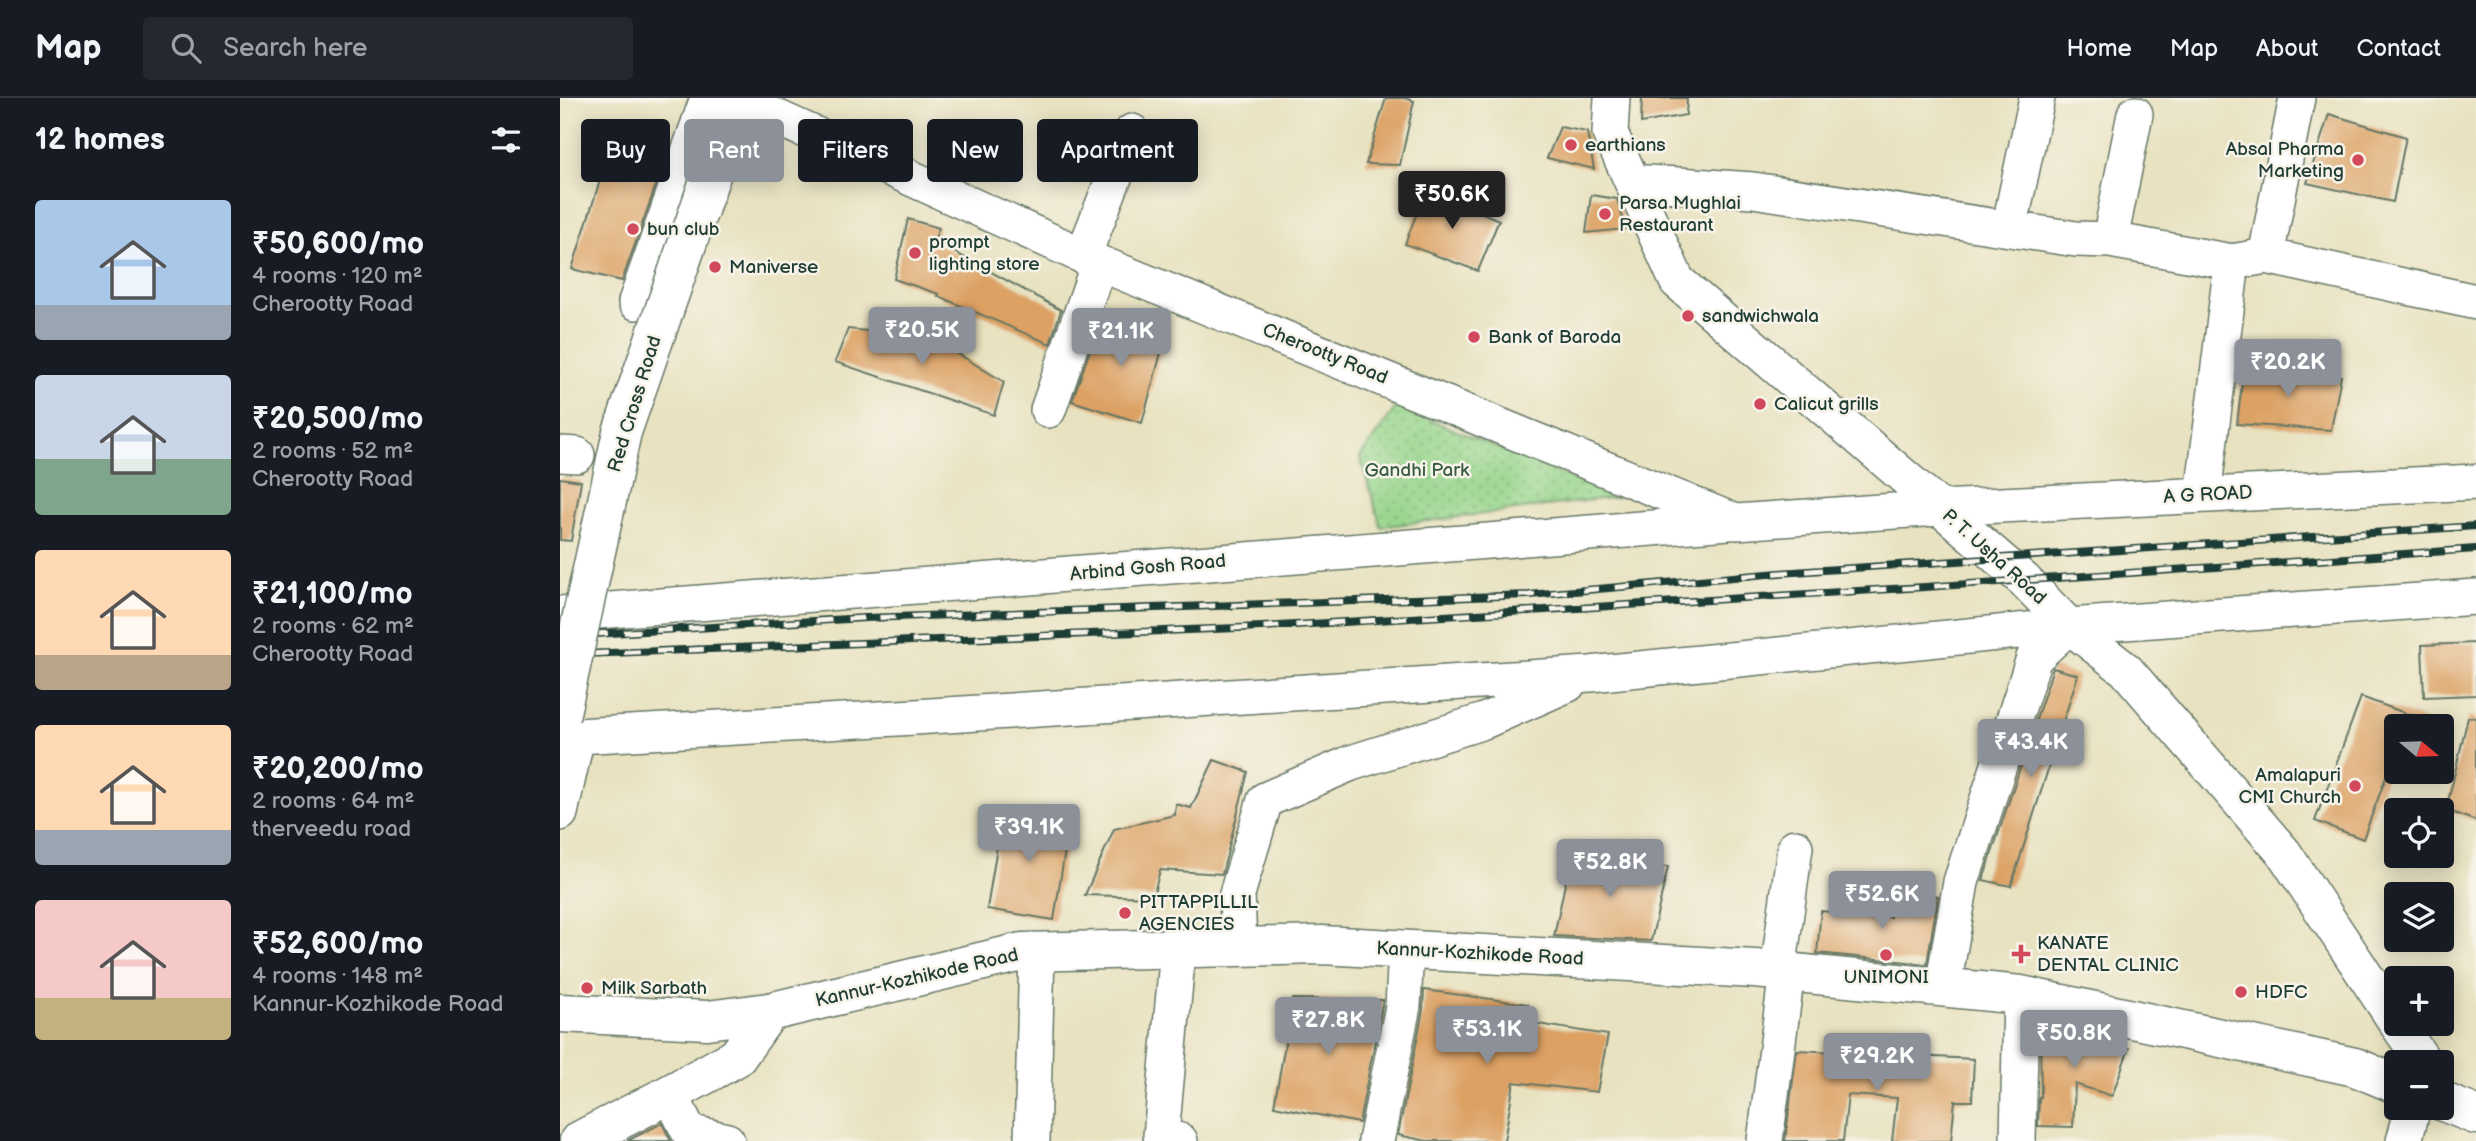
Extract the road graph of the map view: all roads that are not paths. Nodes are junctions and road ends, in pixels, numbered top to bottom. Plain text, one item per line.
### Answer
1 (708, 98) edge
2 (733, 98) edge
3 (2037, 98) edge
4 (2297, 98) edge
5 (1604, 100) edge
6 (2135, 114) dead end
7 (1116, 182) edge
8 (1633, 182) junction
9 (2008, 229) junction
10 (2110, 240) junction
11 (2266, 256) junction
12 (1091, 259) junction
13 (2232, 262) junction
14 (636, 302) dead end
15 (2476, 302) edge
16 (1048, 410) dead end
17 (2476, 482) edge
18 (2203, 495) junction
19 (1939, 508) junction
20 (1736, 522) junction
21 (2476, 597) edge
22 (560, 614) edge
23 (2069, 626) junction
24 (1590, 674) junction
25 (560, 717) edge
26 (560, 813) edge
27 (1795, 846) dead end
28 (1239, 947) junction
29 (1178, 949) junction
30 (1406, 950) junction
31 (1037, 952) junction
32 (1783, 972) junction
33 (1943, 987) junction
34 (2021, 995) junction
35 (2384, 1005) edge
36 (560, 1013) edge
37 (769, 1013) junction
38 (2384, 1079) edge
39 (670, 1094) junction
40 (2410, 1120) edge
41 (579, 1141) edge
42 (727, 1141) edge
43 (1032, 1141) edge
44 (1180, 1141) edge
45 (1376, 1141) edge
46 (1765, 1141) edge
47 (2018, 1141) edge
48 (2404, 1141) edge

1 - 14 street
2 - 12 street, Cherootty Road
2 - 25 main road, Red Cross Road, bridge
3 - 9 street
4 - 11 street
5 - 8 street, P. T. Usha Road
6 - 10 street
7 - 12 street
8 - 9 street
8 - 19 street, P. T. Usha Road
9 - 10 street
10 - 13 street
11 - 13 street
11 - 15 street
12 - 16 street
12 - 20 street, Cherootty Road
13 - 18 street
17 - 18 street, A G ROAD
18 - 19 street, A G ROAD
19 - 20 street, Cherootty Road
19 - 23 street, P. T. Usha Road
20 - 22 street, Arbind Gosh Road
21 - 23 street
23 - 24 street
23 - 33 street
23 - 35 street, P. T. Usha Road
24 - 26 street
24 - 28 street
27 - 32 street
28 - 29 main road, Kannur-Kozhikode Road
28 - 30 main road, Kannur-Kozhikode Road
29 - 31 main road, Kannur-Kozhikode Road
29 - 44 street
30 - 32 main road, Kannur-Kozhikode Road
30 - 45 street
31 - 37 main road, Kannur-Kozhikode Road
31 - 43 street
32 - 33 main road, Kannur-Kozhikode Road
32 - 46 street
33 - 34 main road, Kannur-Kozhikode Road
34 - 38 main road, Kannur-Kozhikode Road
34 - 47 street
36 - 37 main road, Kannur-Kozhikode Road
37 - 39 main road
39 - 41 main road
39 - 42 street
40 - 48 street

